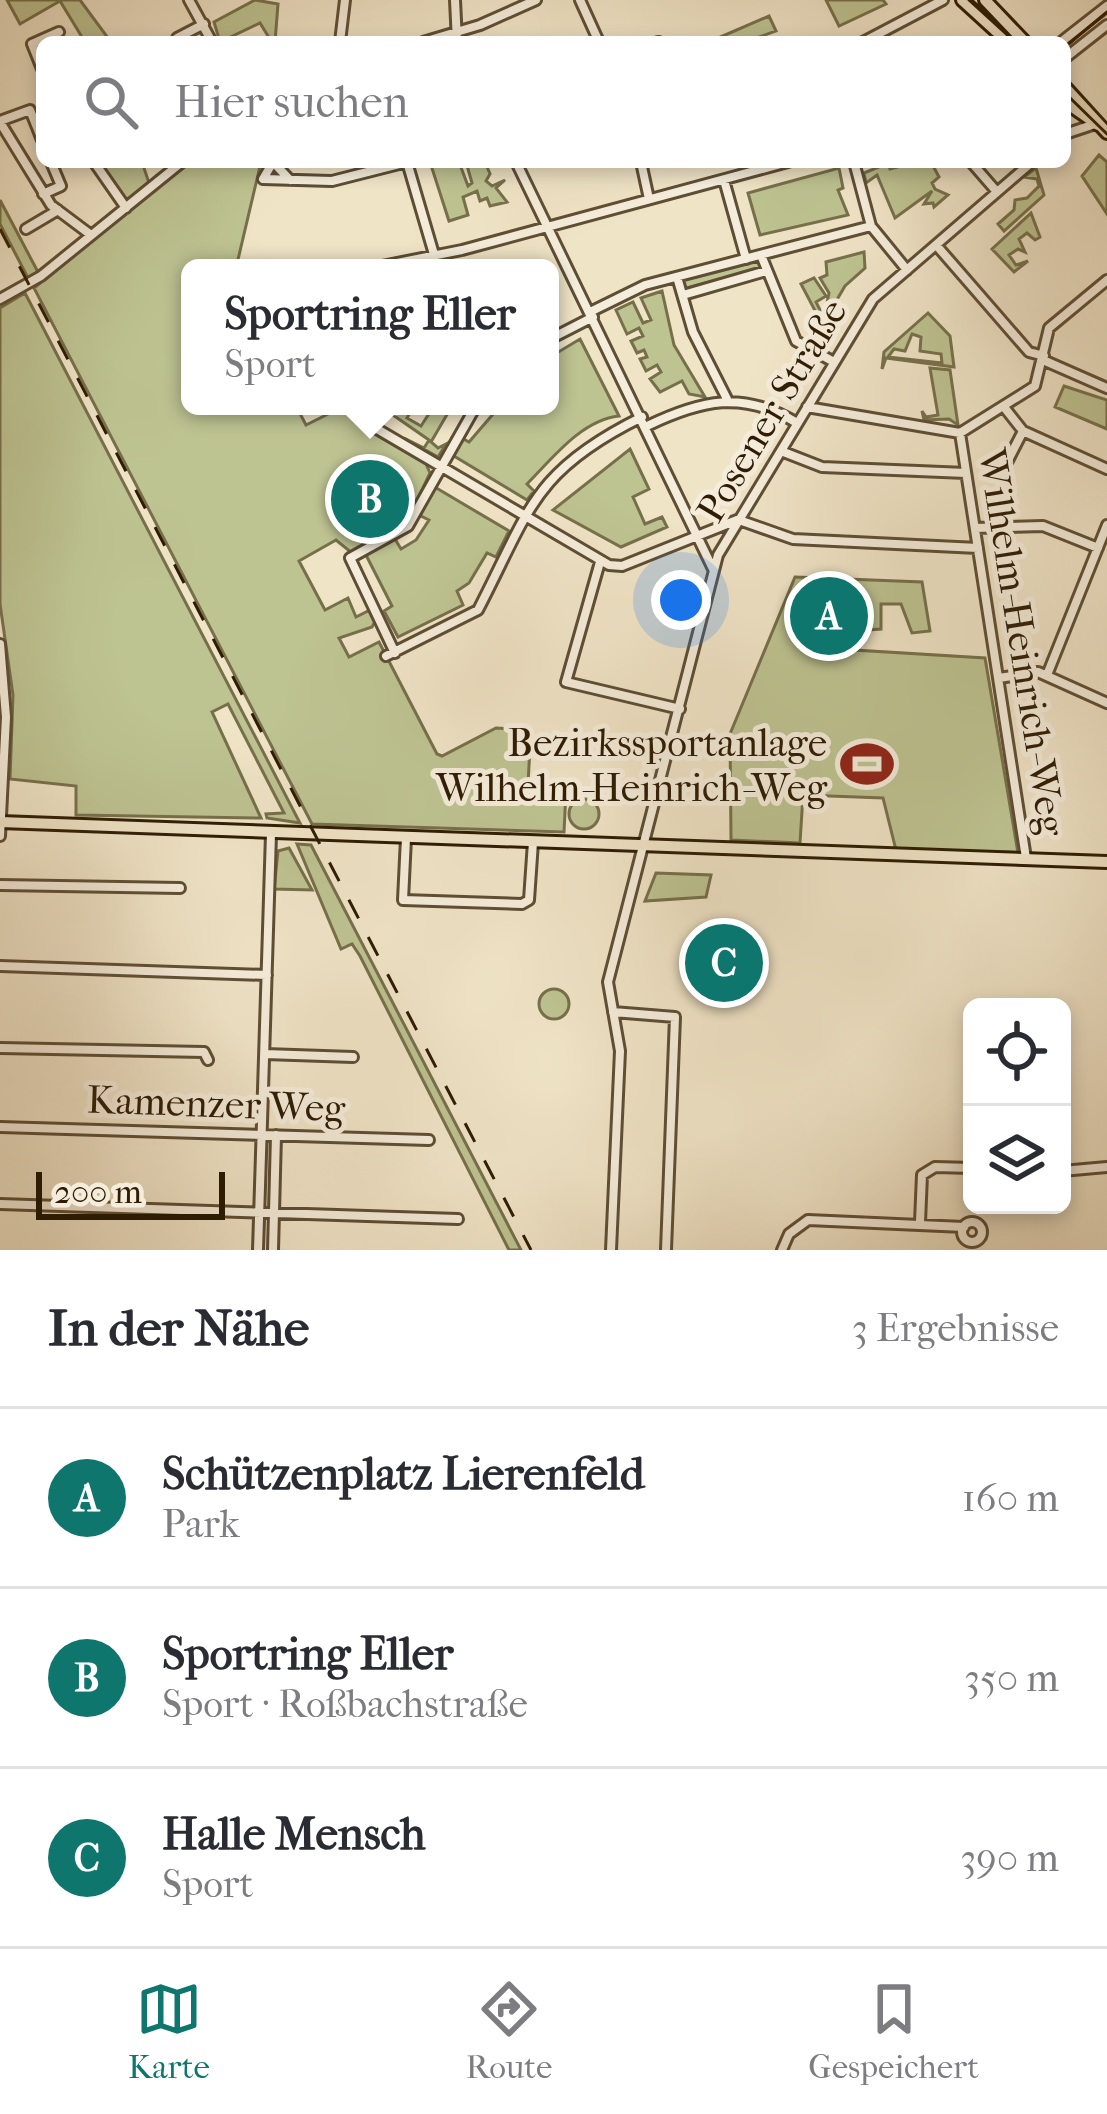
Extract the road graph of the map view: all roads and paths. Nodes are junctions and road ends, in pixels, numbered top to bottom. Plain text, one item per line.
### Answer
1 (189, 0) edge
2 (206, 0) edge
3 (345, 0) edge
4 (454, 0) edge
5 (536, 0) edge
6 (580, 0) edge
7 (943, 0) edge
8 (962, 0) edge
9 (986, 0) edge
10 (197, 15) junction
11 (1106, 19) edge
12 (204, 25) junction
13 (58, 32) dead end
14 (49, 36) edge
15 (181, 36) edge
16 (209, 36) edge
17 (341, 36) edge
18 (457, 36) edge
19 (459, 36) edge
20 (596, 36) edge
21 (874, 36) edge
22 (1001, 36) edge
23 (1019, 36) edge
24 (1069, 36) edge
25 (1071, 52) edge
26 (1071, 93) edge
27 (1071, 107) edge
28 (0, 122) edge
29 (1101, 122) edge
30 (36, 125) edge
31 (1071, 132) edge
32 (54, 168) edge
33 (98, 168) edge
34 (175, 168) edge
35 (269, 168) edge
36 (279, 168) edge
37 (386, 168) edge
38 (408, 168) edge
39 (519, 168) edge
40 (642, 168) edge
41 (767, 168) edge
42 (856, 168) edge
43 (976, 168) edge
44 (1025, 168) edge
45 (290, 180) junction
46 (724, 180) junction
47 (998, 192) junction
48 (43, 194) junction
49 (650, 200) junction
50 (126, 208) junction
51 (58, 210) junction
52 (871, 226) junction
53 (548, 227) junction
54 (26, 229) dead end
55 (92, 236) junction
56 (937, 246) junction
57 (761, 255) junction
58 (434, 256) junction
59 (418, 259) edge
60 (435, 259) edge
61 (746, 259) junction
62 (907, 270) junction
63 (766, 271) junction
64 (677, 277) junction
65 (1107, 280) edge
66 (682, 295) junction
67 (0, 299) edge
68 (592, 315) junction
69 (559, 334) edge
70 (1044, 358) junction
71 (834, 362) junction
72 (1107, 388) edge
73 (727, 399) junction
74 (807, 407) junction
75 (1004, 407) junction
76 (360, 415) edge
77 (470, 415) edge
78 (644, 421) junction
79 (797, 423) junction
80 (1023, 430) junction
81 (960, 433) junction
82 (781, 451) junction
83 (438, 465) junction
84 (1107, 470) edge
85 (966, 473) junction
86 (1001, 474) dead end
87 (524, 516) junction
88 (739, 520) junction
89 (1107, 525) edge
90 (975, 528) junction
91 (699, 535) junction
92 (978, 548) junction
93 (1098, 548) junction
94 (600, 562) junction
95 (713, 577) junction
96 (0, 644) edge
97 (1047, 675) junction
98 (999, 678) junction
99 (1107, 703) edge
100 (680, 709) junction
101 (0, 822) edge
102 (271, 834) junction
103 (0, 836) edge
104 (406, 838) junction
105 (533, 842) junction
106 (643, 847) junction
107 (1026, 860) junction
108 (1107, 862) edge
109 (0, 885) edge
110 (180, 888) dead end
111 (0, 966) edge
112 (267, 975) junction
113 (614, 1012) junction
114 (0, 1048) edge
115 (265, 1054) junction
116 (353, 1057) dead end
117 (208, 1060) dead end
118 (0, 1127) edge
119 (261, 1135) junction
120 (277, 1136) junction
121 (430, 1140) dead end
122 (1107, 1167) edge
123 (963, 1168) edge
124 (1071, 1170) edge
125 (0, 1204) edge
126 (259, 1213) junction
127 (274, 1214) junction
128 (458, 1219) dead end
129 (920, 1222) junction
130 (964, 1227) dead end
131 (258, 1250) edge
132 (273, 1250) edge
133 (611, 1250) edge
134 (666, 1250) edge
135 (782, 1250) edge

1 - 10 street
2 - 10 street
3 - 17 street
4 - 18 street
5 - 19 street
6 - 20 street
7 - 21 street
8 - 22 main road
9 - 23 main road
10 - 12 street
11 - 24 street
11 - 25 street
12 - 15 street
12 - 16 street
13 - 14 street
26 - 29 main road
27 - 29 main road
28 - 30 street
28 - 48 street
29 - 31 street
32 - 48 street
33 - 50 street
34 - 50 street
35 - 45 street
36 - 45 street
37 - 45 street
38 - 58 street
39 - 53 street
40 - 49 street
41 - 46 street
42 - 52 street
43 - 47 street
44 - 47 street, Posener Straße
46 - 49 street
46 - 61 street
47 - 56 street, Posener Straße
48 - 51 street
49 - 53 street
50 - 55 street
51 - 54 street
51 - 55 street
52 - 57 street
52 - 62 street
53 - 58 street
53 - 68 street
55 - 67 street
56 - 62 street, Posener Straße
56 - 70 street
57 - 61 street
57 - 63 street
58 - 59 street
58 - 60 street
61 - 64 street
62 - 71 street, Posener Straße
63 - 66 street
63 - 71 street
64 - 66 street
64 - 68 street
65 - 70 street
66 - 73 street
68 - 69 street
68 - 78 street
70 - 72 street
70 - 75 street
71 - 74 street, Posener Straße
73 - 78 street
73 - 79 street
74 - 79 street, Posener Straße
74 - 81 street
75 - 80 street
75 - 81 street
76 - 83 street
77 - 83 street
78 - 87 street
78 - 91 street
79 - 82 street, Posener Straße
80 - 84 street
80 - 86 street
81 - 85 street, Wilhelm-Heinrich-Weg
82 - 85 street
82 - 88 street, Posener Straße
83 - 87 street
83 - 87 street
85 - 90 street, Wilhelm-Heinrich-Weg
87 - 94 street
88 - 91 street
88 - 92 street
88 - 95 street, Posener Straße
89 - 93 street
90 - 92 street, Wilhelm-Heinrich-Weg
90 - 93 street
91 - 94 street
91 - 95 street
92 - 98 street, Wilhelm-Heinrich-Weg
93 - 97 street
94 - 100 street
95 - 100 street, Posener Straße
96 - 101 street
97 - 98 street
97 - 99 street
98 - 107 street, Wilhelm-Heinrich-Weg
100 - 106 street, Posener Straße
101 - 102 main road
101 - 103 street
102 - 104 main road
102 - 112 street
104 - 105 main road
104 - 105 street
105 - 106 main road
106 - 107 main road
106 - 113 street, Posener Straße
107 - 108 main road
109 - 110 street
111 - 112 street
112 - 115 street
113 - 133 street, Posener Straße
113 - 134 street
114 - 117 street
115 - 116 street
115 - 119 street
118 - 119 street, Kamenzer Weg
119 - 120 street, Kamenzer Weg
119 - 126 street
120 - 121 street, Kamenzer Weg
120 - 127 street
122 - 124 street
123 - 129 street
125 - 126 street
126 - 127 street
126 - 131 street
127 - 128 street
127 - 132 street
129 - 130 street
129 - 135 street

